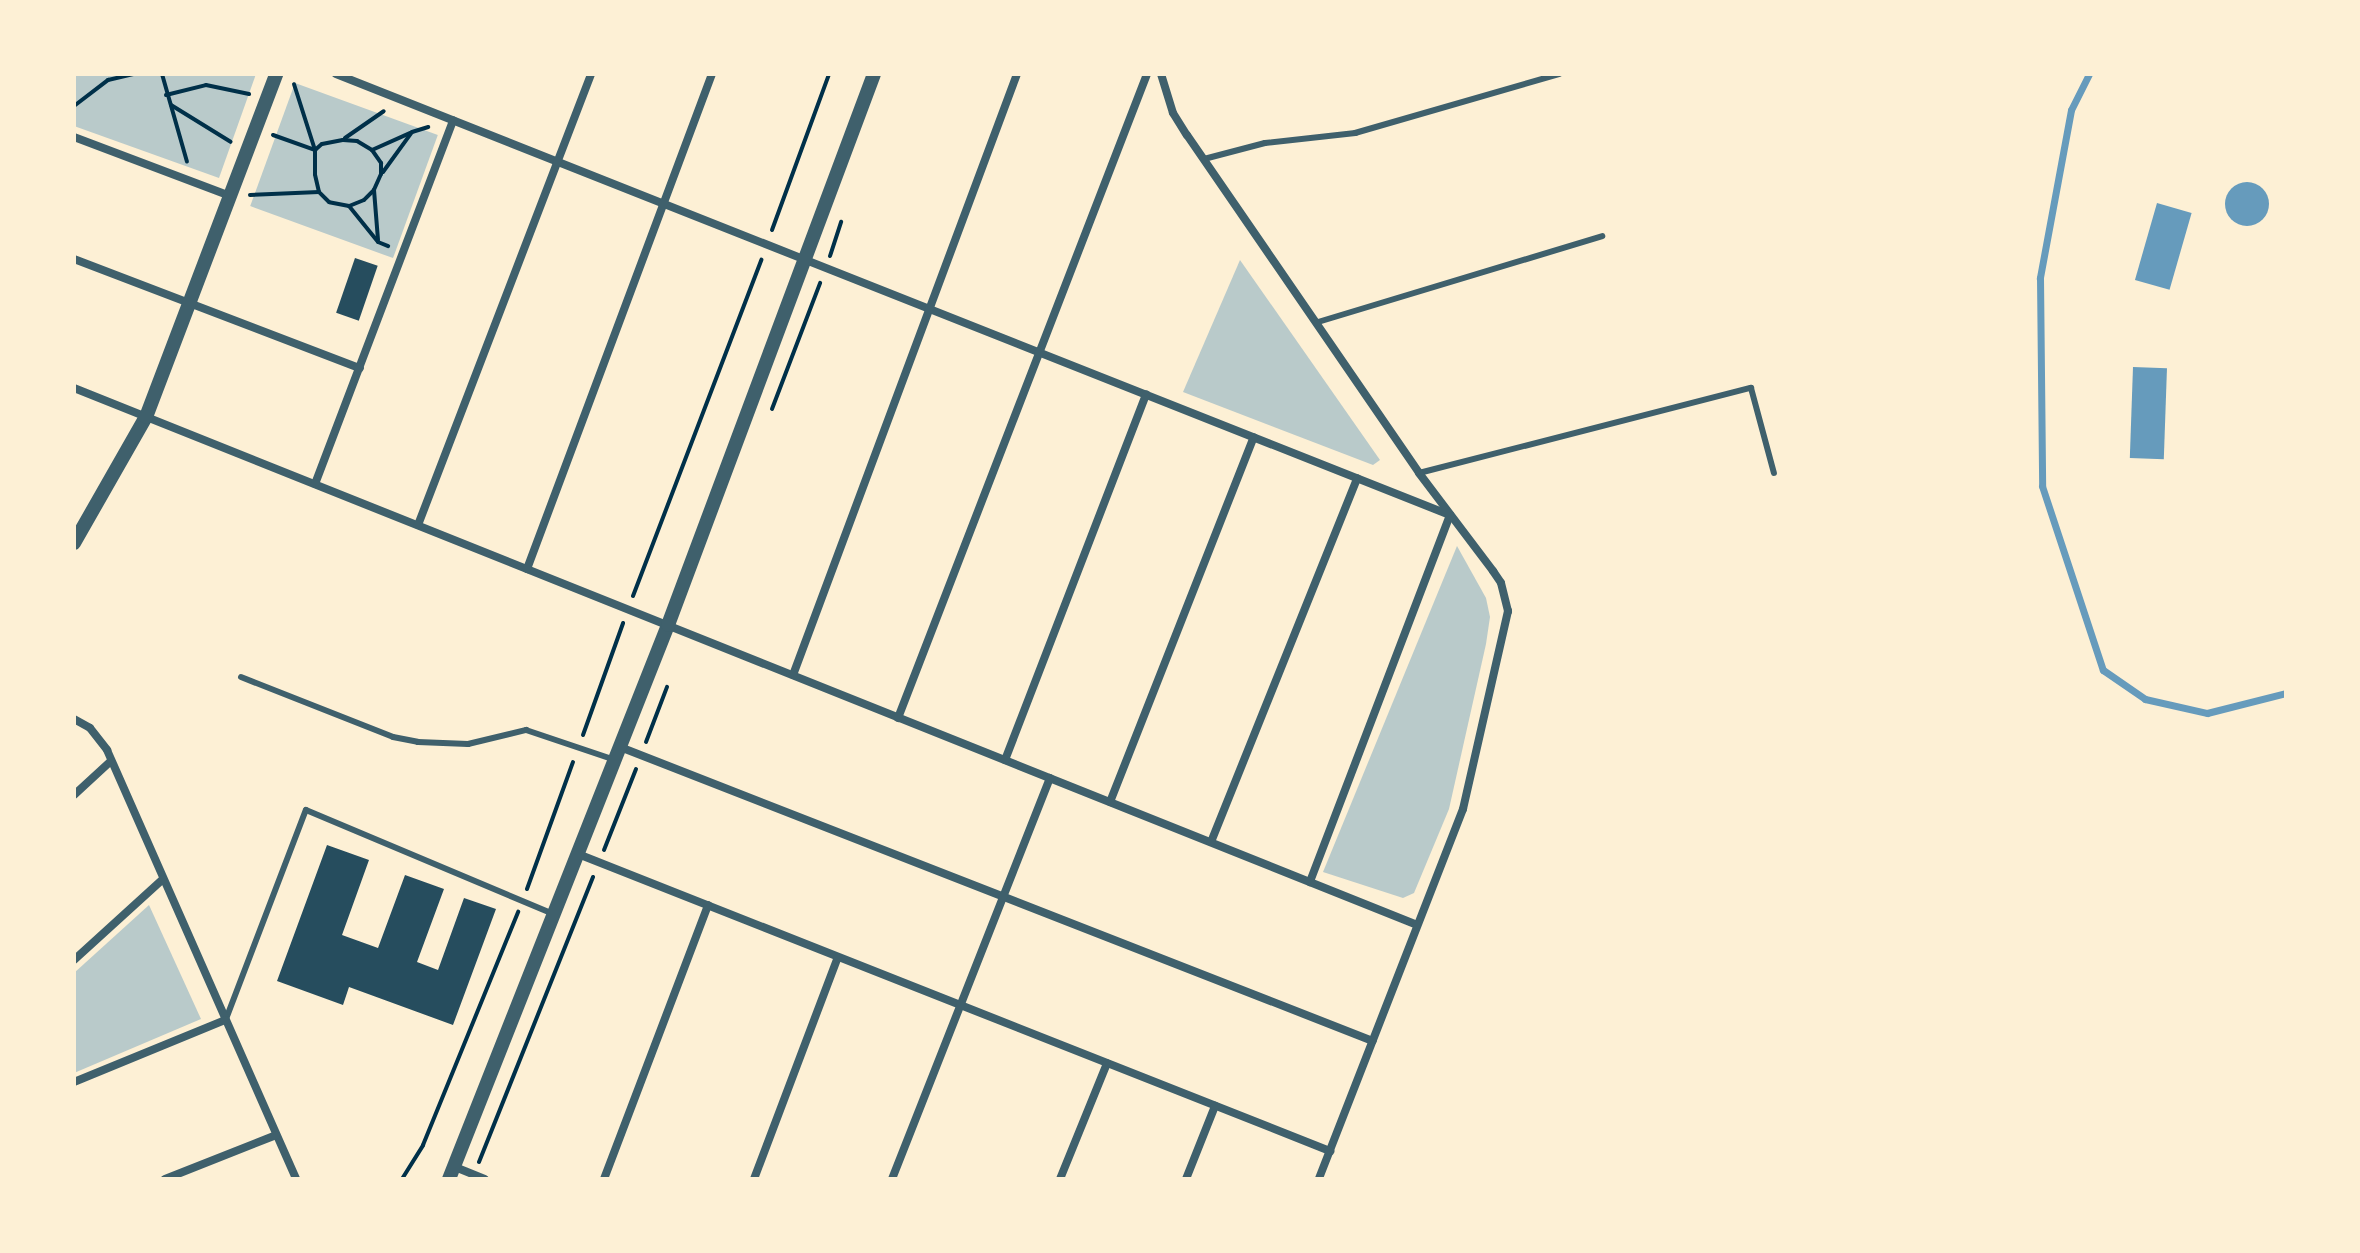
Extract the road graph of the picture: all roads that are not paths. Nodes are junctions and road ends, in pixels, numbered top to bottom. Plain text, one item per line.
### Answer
1 (276, 74) edge
2 (336, 74) edge
3 (591, 74) edge
4 (712, 74) edge
5 (874, 74) edge
6 (1017, 74) edge
7 (1147, 74) edge
8 (1161, 74) edge
9 (1560, 74) edge
10 (453, 120) junction
11 (74, 137) edge
12 (1204, 159) junction
13 (557, 161) junction
14 (230, 196) junction
15 (663, 204) junction
16 (1602, 236) dead end
17 (74, 259) edge
18 (804, 259) junction
19 (189, 303) junction
20 (929, 309) junction
21 (1318, 322) junction
22 (1039, 353) junction
23 (360, 368) junction
24 (74, 388) edge
25 (1146, 394) junction
26 (146, 417) junction
27 (1254, 437) junction
28 (1419, 473) junction
29 (1774, 473) dead end
30 (1357, 478) junction
31 (315, 484) junction
32 (1450, 515) junction
33 (418, 525) junction
34 (74, 543) edge
35 (527, 569) junction
36 (668, 625) junction
37 (793, 675) junction
38 (241, 677) dead end
39 (898, 718) junction
40 (74, 719) edge
41 (617, 754) junction
42 (1005, 760) junction
43 (111, 761) junction
44 (1050, 778) junction
45 (74, 795) edge
46 (1110, 802) junction
47 (1211, 842) junction
48 (578, 854) junction
49 (163, 879) junction
50 (1310, 882) junction
51 (1003, 896) junction
52 (708, 905) junction
53 (554, 914) junction
54 (1417, 925) junction
55 (838, 957) junction
56 (74, 960) edge
57 (960, 1005) junction
58 (225, 1020) junction
59 (1373, 1041) junction
60 (1107, 1063) junction
61 (74, 1082) edge
62 (1215, 1106) junction
63 (276, 1135) junction
64 (1330, 1151) junction
65 (452, 1173) edge
66 (165, 1179) edge
67 (296, 1179) edge
68 (485, 1179) edge
69 (604, 1179) edge
70 (754, 1179) edge
71 (892, 1179) edge
72 (1060, 1179) edge
73 (1186, 1179) edge
74 (1319, 1179) edge

1 - 14 street
2 - 10 street
3 - 13 street
4 - 15 street
5 - 18 street
6 - 20 street
7 - 22 street
8 - 12 street
9 - 12 lane
10 - 13 street
10 - 23 street
11 - 14 street
12 - 21 street
13 - 15 street
13 - 33 street
14 - 19 street
15 - 18 street
15 - 35 street
16 - 21 lane
17 - 19 street
18 - 20 street
18 - 36 street
19 - 23 street
19 - 26 street
20 - 22 street
20 - 37 street
21 - 28 street
22 - 25 street
22 - 39 street
23 - 31 street
24 - 26 street
25 - 27 street
25 - 42 street
26 - 31 street
26 - 34 street
27 - 30 street
27 - 46 street
28 - 29 lane
28 - 32 street
30 - 32 street
30 - 47 street
31 - 33 street
32 - 50 street
32 - 54 street
33 - 35 street
35 - 36 street
36 - 37 street
36 - 41 street
37 - 39 street
38 - 41 lane
39 - 42 street
40 - 43 street
41 - 48 street
41 - 51 street
42 - 44 street
43 - 45 street
43 - 49 street
44 - 46 street
44 - 51 street
46 - 47 street
47 - 50 street
48 - 52 street
48 - 53 street
49 - 56 street
49 - 58 street
50 - 54 street
51 - 57 street
51 - 59 street
52 - 55 street
52 - 69 street
53 - 58 lane
53 - 65 street
54 - 59 street
55 - 57 street
55 - 70 street
57 - 60 street
57 - 71 street
58 - 61 street
58 - 63 street
59 - 64 street
60 - 62 street
60 - 72 street
62 - 64 street
62 - 73 street
63 - 66 street
63 - 67 street
64 - 74 street
65 - 68 street

